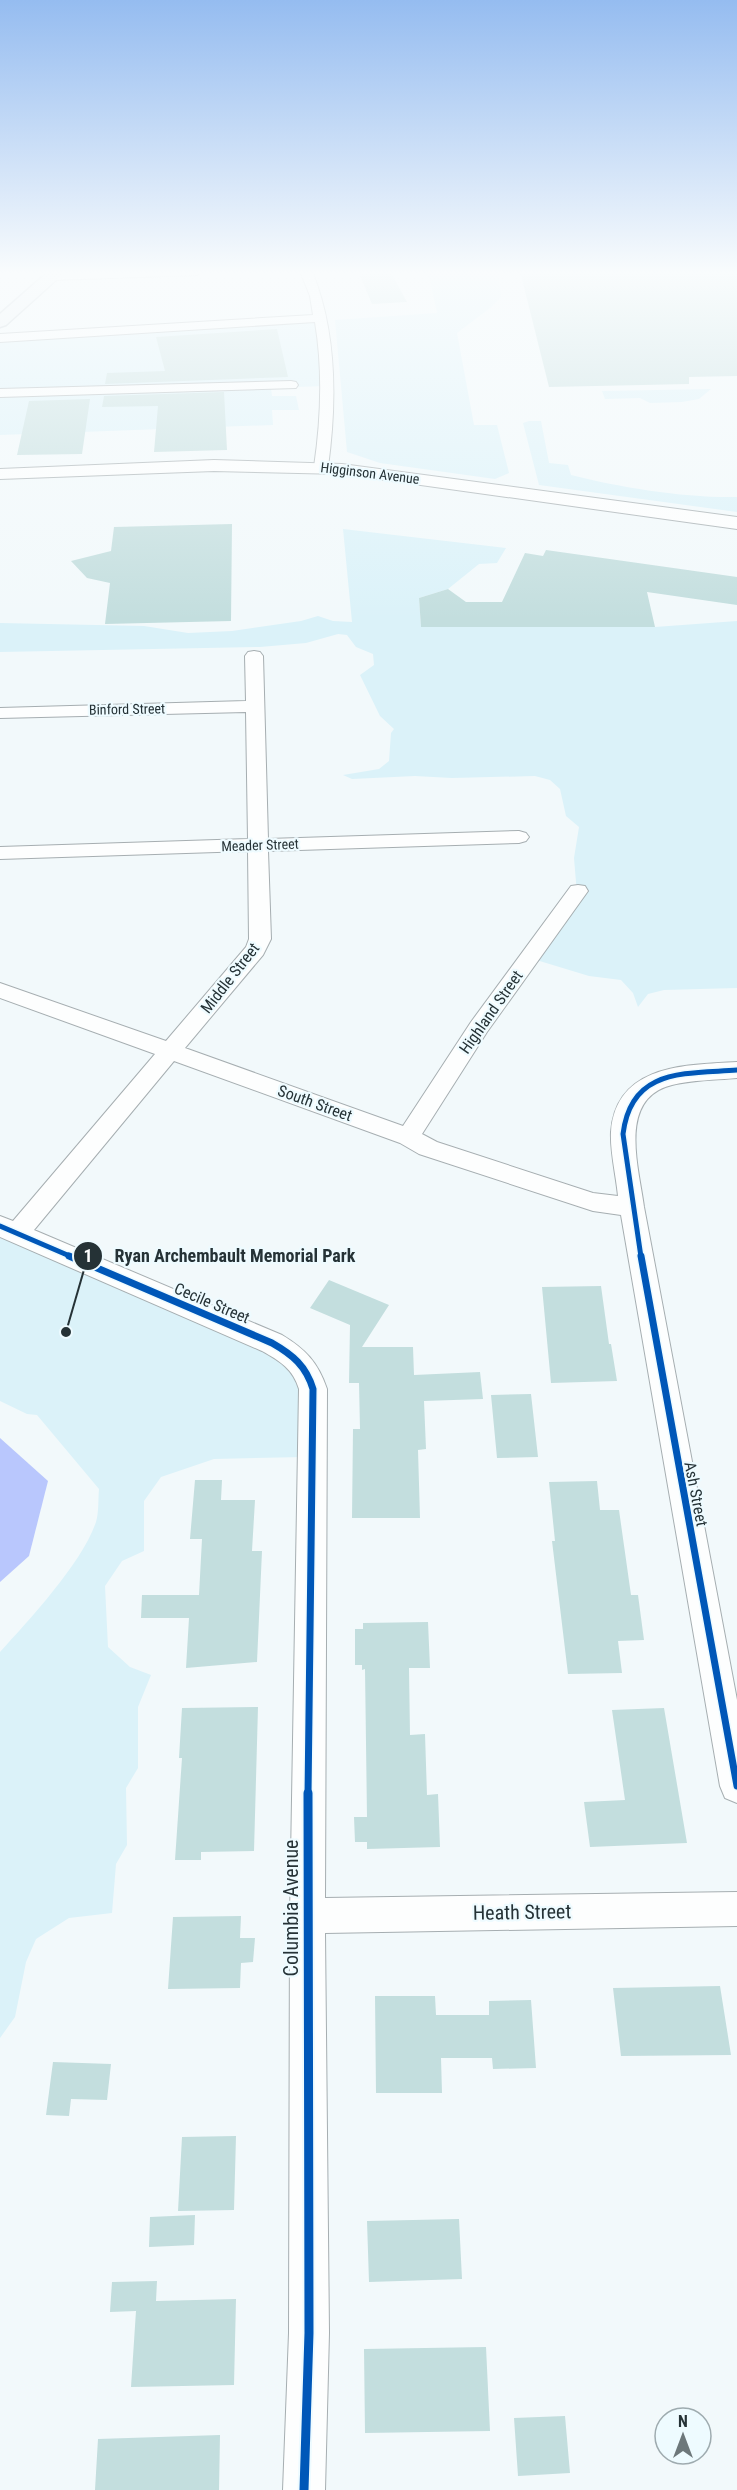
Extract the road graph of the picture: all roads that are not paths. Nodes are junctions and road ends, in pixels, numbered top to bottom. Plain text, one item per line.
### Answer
1 (211, 387) edge
2 (326, 387) edge
3 (0, 393) edge
4 (321, 467) junction
5 (0, 474) edge
6 (737, 523) edge
7 (254, 656) dead end
8 (254, 706) junction
9 (0, 712) edge
10 (519, 837) dead end
11 (259, 845) junction
12 (0, 853) edge
13 (578, 891) dead end
14 (0, 990) edge
15 (171, 1052) junction
16 (737, 1070) edge
17 (408, 1137) junction
18 (632, 1207) junction
19 (8, 1230) edge
20 (309, 1371) joint
21 (737, 1786) edge
22 (737, 1909) edge
23 (307, 1916) junction
24 (304, 2490) edge

1 - 3 street
2 - 4 street
4 - 5 street, Higginson Avenue
4 - 6 street, Higginson Avenue
7 - 8 street, Middle Street
8 - 9 street, Binford Street
8 - 11 street, Middle Street
10 - 11 street, Meader Street
11 - 12 street, Meader Street
11 - 15 street, Middle Street
13 - 17 street, Highland Street
14 - 15 street, South Street
15 - 17 street, South Street
15 - 19 street, Middle Street
16 - 18 street, Ash Street
17 - 18 street, South Street
18 - 21 street, Ash Street
19 - 20 street, Cecile Street
20 - 23 street, Columbia Avenue
22 - 23 street, Heath Street
23 - 24 street, Columbia Avenue

